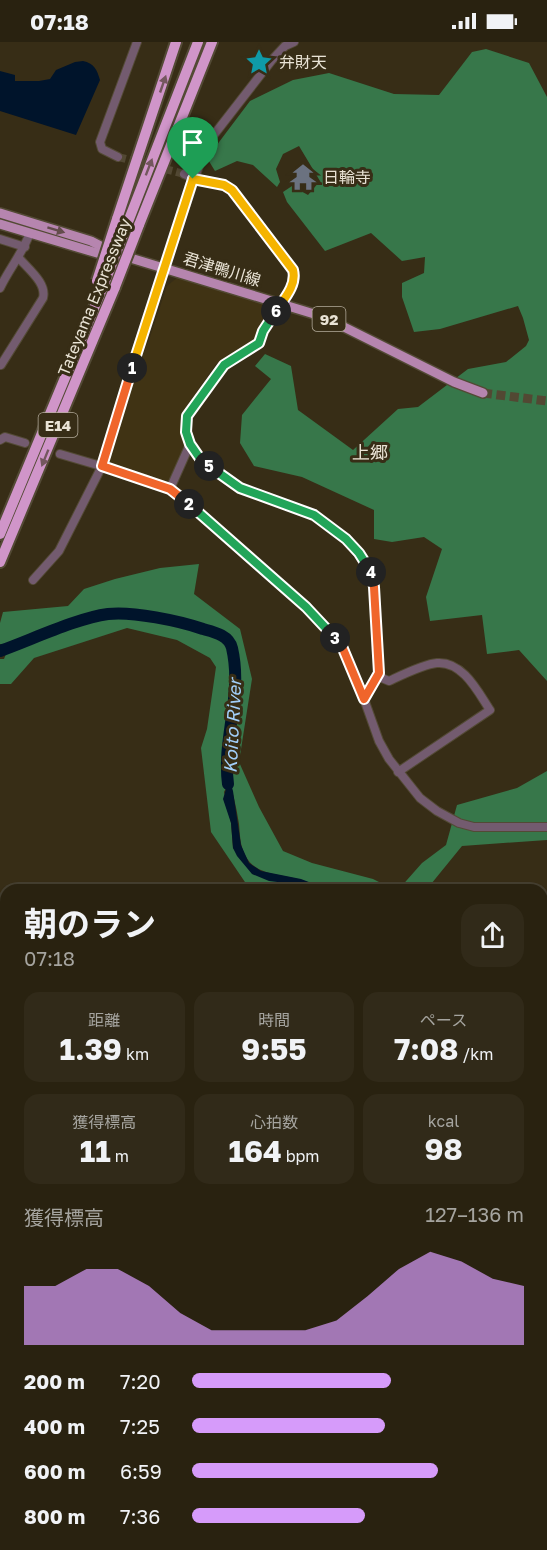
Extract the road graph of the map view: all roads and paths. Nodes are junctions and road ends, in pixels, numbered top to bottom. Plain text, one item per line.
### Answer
1 (137, 42) edge
2 (176, 42) edge
3 (198, 42) edge
4 (212, 42) edge
5 (217, 42) edge
6 (294, 42) edge
7 (180, 120) junction
8 (118, 157) tunnel mouth
9 (184, 174) tunnel mouth
10 (193, 179) junction
11 (0, 213) edge
12 (128, 222) junction
13 (0, 224) edge
14 (30, 233) junction
15 (0, 239) edge
16 (25, 247) junction
17 (114, 253) junction
18 (19, 258) junction
19 (165, 267) junction
20 (106, 284) junction
21 (0, 288) edge
22 (281, 303) junction
23 (1, 365) edge
24 (483, 393) tunnel mouth
25 (0, 440) edge
26 (25, 443) dead end
27 (190, 444) junction
28 (60, 454) dead end
29 (102, 466) junction
30 (170, 489) junction
31 (0, 534) edge
32 (0, 562) edge
33 (33, 580) dead end
34 (377, 676) junction
35 (364, 699) junction
36 (398, 772) junction
37 (547, 827) edge

1 - 8 street
12 -> 2 highway
12 -> 3 highway, Tateyama Expressway / E14
4 - 7 highway, Tateyama Expressway / E14
5 - 7 highway
6 - 10 street
7 - 12 highway, Tateyama Expressway / E14
9 - 10 street
10 - 19 street
10 - 22 street
11 -> 17 main road, 君津鴨川線 / 92
12 - 20 highway, Tateyama Expressway / E14, bridge
12 - 20 highway, bridge
13 - 14 main road, 君津鴨川線 / 92
14 - 16 street
14 - 17 main road, 君津鴨川線 / 92
15 - 16 street
16 - 18 street
17 - 19 main road, 君津鴨川線 / 92
18 - 21 street
18 - 23 street
19 - 22 main road, 君津鴨川線 / 92
19 - 29 street
20 - 31 highway, Tateyama Expressway / E14
20 -> 32 highway, Tateyama Expressway / E14
22 - 24 main road, 君津鴨川線 / 92
22 - 27 street
25 - 26 street
27 - 30 street
27 - 34 street
28 - 29 street
29 - 30 street
29 - 33 street
30 - 35 street
34 - 35 street
34 - 36 street
35 - 36 street
36 - 37 street

